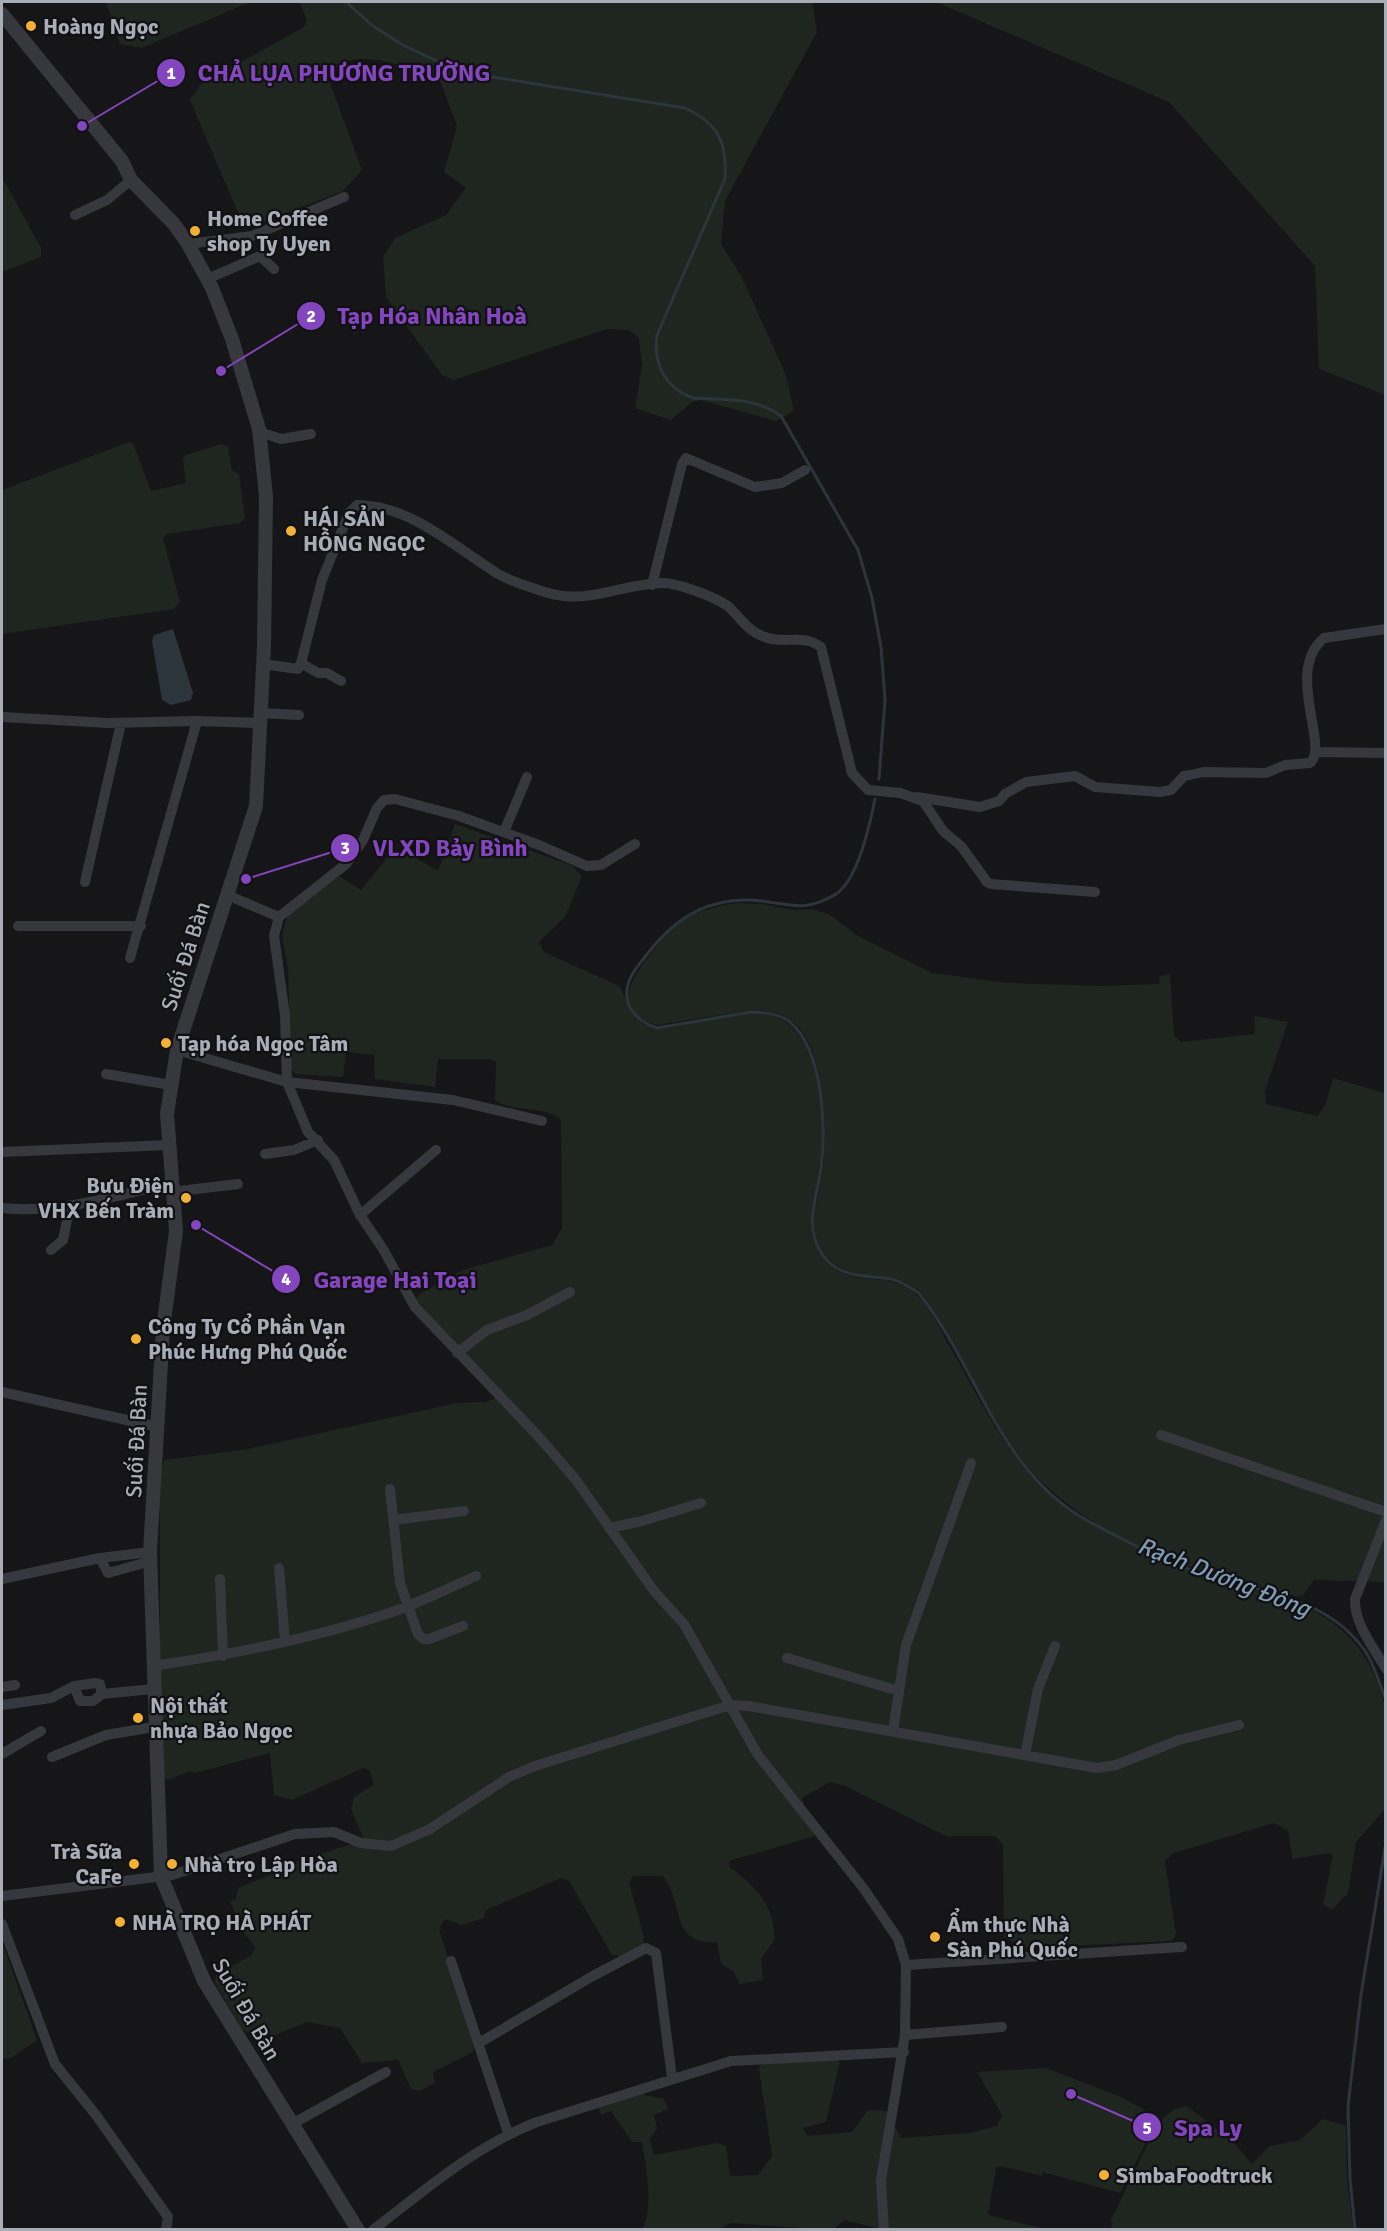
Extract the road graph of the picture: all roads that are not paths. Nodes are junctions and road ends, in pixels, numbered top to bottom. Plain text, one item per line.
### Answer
1 (2, 14) edge
2 (131, 180) junction
3 (344, 197) dead end
4 (75, 215) dead end
5 (188, 244) junction
6 (274, 269) dead end
7 (207, 279) junction
8 (260, 432) junction
9 (311, 434) dead end
10 (805, 470) dead end
11 (652, 585) junction
12 (1386, 629) edge
13 (301, 663) junction
14 (263, 664) junction
15 (341, 681) dead end
16 (299, 715) dead end
17 (2, 717) edge
18 (261, 718) junction
19 (197, 721) junction
20 (120, 723) junction
21 (1315, 752) junction
22 (1386, 753) edge
23 (527, 777) dead end
24 (914, 796) junction
25 (504, 832) junction
26 (635, 844) dead end
27 (85, 882) dead end
28 (1095, 892) dead end
29 (227, 895) junction
30 (279, 917) junction
31 (18, 926) dead end
32 (141, 926) junction
33 (130, 958) dead end
34 (177, 1050) junction
35 (106, 1074) dead end
36 (287, 1082) junction
37 (171, 1085) junction
38 (542, 1121) dead end
39 (318, 1140) junction
40 (169, 1145) junction
41 (436, 1150) dead end
42 (2, 1152) edge
43 (265, 1154) dead end
44 (238, 1184) dead end
45 (171, 1188) junction
46 (70, 1206) junction
47 (2, 1208) edge
48 (360, 1215) junction
49 (51, 1250) dead end
50 (570, 1292) dead end
51 (457, 1353) junction
52 (2, 1392) edge
53 (158, 1427) junction
54 (1161, 1435) dead end
55 (971, 1463) dead end
56 (390, 1489) dead end
57 (701, 1503) dead end
58 (464, 1511) dead end
59 (1386, 1512) edge
60 (393, 1520) junction
61 (1386, 1520) edge
62 (609, 1528) junction
63 (150, 1556) junction
64 (100, 1558) junction
65 (279, 1568) dead end
66 (476, 1576) dead end
67 (2, 1579) edge
68 (220, 1579) dead end
69 (406, 1606) junction
70 (463, 1626) dead end
71 (285, 1641) junction
72 (1055, 1646) dead end
73 (223, 1656) junction
74 (787, 1658) dead end
75 (153, 1666) junction
76 (1386, 1669) edge
77 (15, 1685) dead end
78 (74, 1686) junction
79 (2, 1687) edge
80 (153, 1689) junction
81 (899, 1691) junction
82 (102, 1694) junction
83 (2, 1705) edge
84 (730, 1705) junction
85 (1239, 1725) dead end
86 (154, 1727) junction
87 (40, 1731) dead end
88 (893, 1731) junction
89 (2, 1754) edge
90 (1025, 1755) junction
91 (52, 1757) dead end
92 (161, 1876) junction
93 (2, 1896) edge
94 (2, 1924) edge
95 (1182, 1947) dead end
96 (451, 1961) dead end
97 (906, 1965) junction
98 (1002, 2027) dead end
99 (905, 2035) junction
100 (479, 2043) junction
101 (904, 2052) junction
102 (386, 2072) dead end
103 (672, 2078) junction
104 (292, 2124) junction
105 (508, 2133) junction
106 (166, 2229) edge
107 (358, 2229) edge
108 (373, 2229) edge
109 (884, 2229) edge

1 - 2 street, Suối Đá Bàn
2 - 4 street
2 - 5 street, Suối Đá Bàn
3 - 5 street
5 - 7 street, Suối Đá Bàn
6 - 7 street
7 - 8 street, Suối Đá Bàn
8 - 9 street
8 - 14 street, Suối Đá Bàn
10 - 11 street
11 - 13 street
11 - 24 street
12 - 21 street
13 - 14 street
13 - 15 street
14 - 18 street, Suối Đá Bàn
16 - 18 street
17 - 20 street
18 - 19 street
18 - 29 street, Suối Đá Bàn
19 - 20 street
19 - 32 street
20 - 27 street
21 - 22 street
21 - 24 street
23 - 25 street
24 - 28 street
25 - 26 street
25 - 30 street
29 - 30 street
29 - 34 street, Suối Đá Bàn
30 - 36 street
31 - 32 street
32 - 33 street
34 - 36 street
34 - 37 street, Suối Đá Bàn
35 - 37 street
36 - 38 street
36 - 39 street
37 - 40 street, Suối Đá Bàn
39 - 43 street
39 - 48 street
40 - 42 street
40 - 45 street, Suối Đá Bàn
41 - 48 street
44 - 45 street
45 - 46 street
45 - 53 street, Suối Đá Bàn
46 - 47 street
46 - 49 street
48 - 51 street
50 - 51 street
51 - 62 street
52 - 53 street
53 - 63 street, Suối Đá Bàn
54 - 59 street
55 - 81 street
56 - 60 street
57 - 62 street
58 - 60 street
60 - 69 street
61 - 76 street
62 - 84 street
63 - 64 street
63 - 64 street
63 - 75 street, Suối Đá Bàn
64 - 67 street
65 - 71 street
66 - 69 street
68 - 73 street
69 - 70 street
69 - 71 street
71 - 73 street
72 - 90 street
73 - 75 street
74 - 81 street
75 - 80 street, Suối Đá Bàn
77 - 79 street
78 - 82 street
78 - 82 street
78 - 83 street
80 - 82 street
80 - 86 street, Suối Đá Bàn
81 - 88 street
84 - 88 street
84 - 92 street
84 - 97 street
85 - 90 street
86 - 91 street
86 - 92 street, Suối Đá Bàn
87 - 89 street
88 - 90 street
92 - 93 street
92 - 104 street, Suối Đá Bàn
94 - 106 street
95 - 97 street
96 - 100 street
97 - 99 street
98 - 99 street
99 - 101 street
100 - 103 street
100 - 105 street
101 - 103 street
101 - 109 street
102 - 104 street
103 - 105 street
104 - 107 street, Suối Đá Bàn
105 - 108 street

